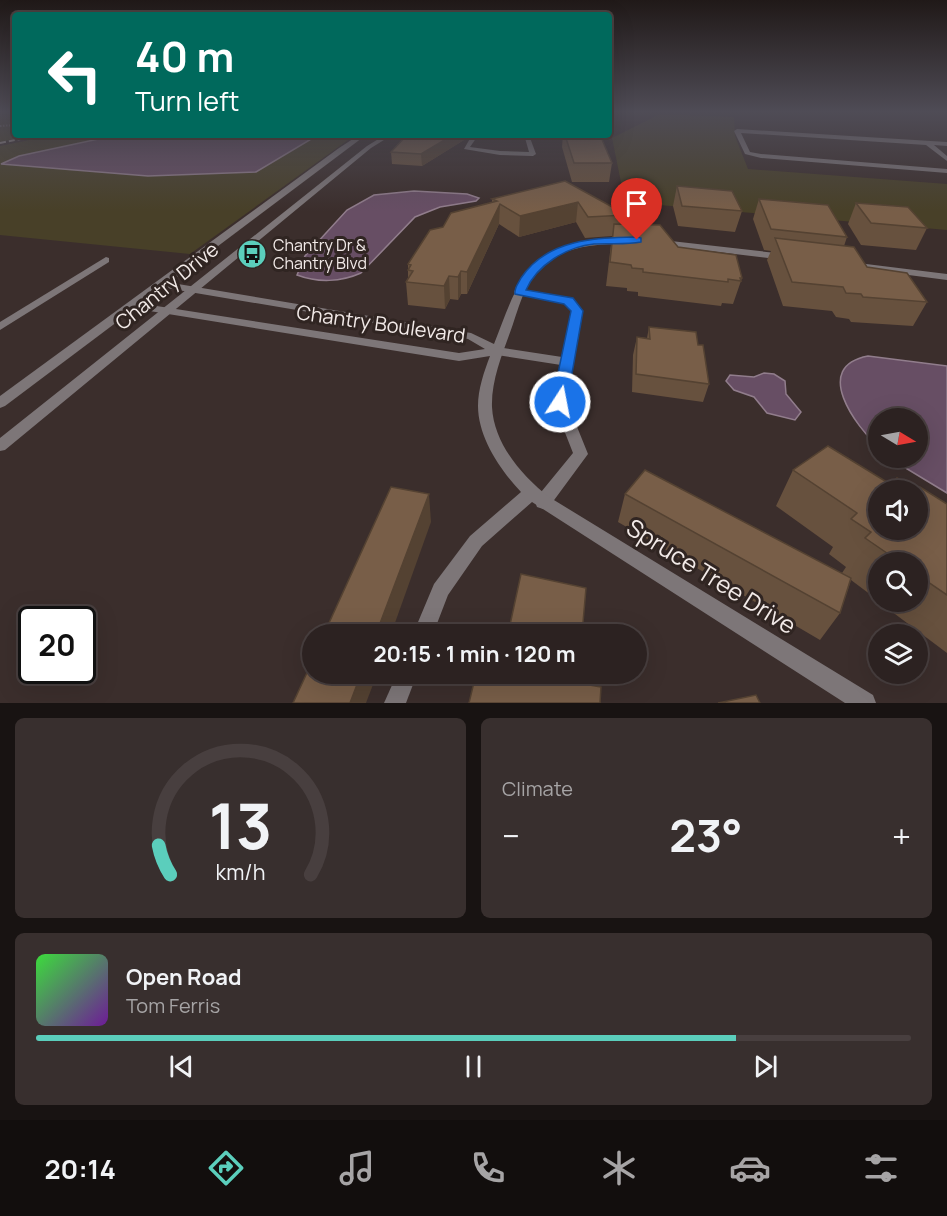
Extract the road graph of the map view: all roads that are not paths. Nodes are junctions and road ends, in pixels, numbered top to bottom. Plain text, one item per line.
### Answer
1 (350, 145) edge
2 (373, 145) edge
3 (468, 145) edge
4 (532, 145) edge
5 (743, 145) edge
6 (930, 145) edge
7 (947, 159) edge
8 (947, 171) edge
9 (637, 240) edge
10 (649, 242) edge
11 (799, 259) edge
12 (106, 261) dead end
13 (834, 263) edge
14 (947, 277) edge
15 (159, 285) junction
16 (193, 291) junction
17 (519, 292) junction
18 (131, 305) junction
19 (167, 312) junction
20 (0, 327) edge
21 (497, 351) junction
22 (567, 362) junction
23 (0, 403) edge
24 (0, 446) edge
25 (537, 498) junction
26 (427, 624) edge
27 (403, 684) edge
28 (395, 703) edge
29 (865, 703) edge

1 - 15 street, Chantry Drive
2 - 16 street, Chantry Drive
3 - 4 street
5 - 8 street
6 - 7 street
9 - 17 street, Spruce Tree Drive
10 - 11 street
12 - 20 street
13 - 14 street
15 - 16 street, Chantry Boulevard
15 - 18 street, Chantry Drive
16 - 19 street, Chantry Drive
16 - 21 street, Chantry Boulevard
17 - 21 street, Spruce Tree Drive
17 - 22 street
18 - 19 street, Chantry Boulevard
18 - 23 street, Chantry Drive
19 - 21 street, Chantry Boulevard
19 - 24 street, Chantry Drive
21 - 22 street
21 - 25 street, Spruce Tree Drive
22 - 25 street
25 - 26 street
25 - 29 street, Spruce Tree Drive
27 - 28 street

